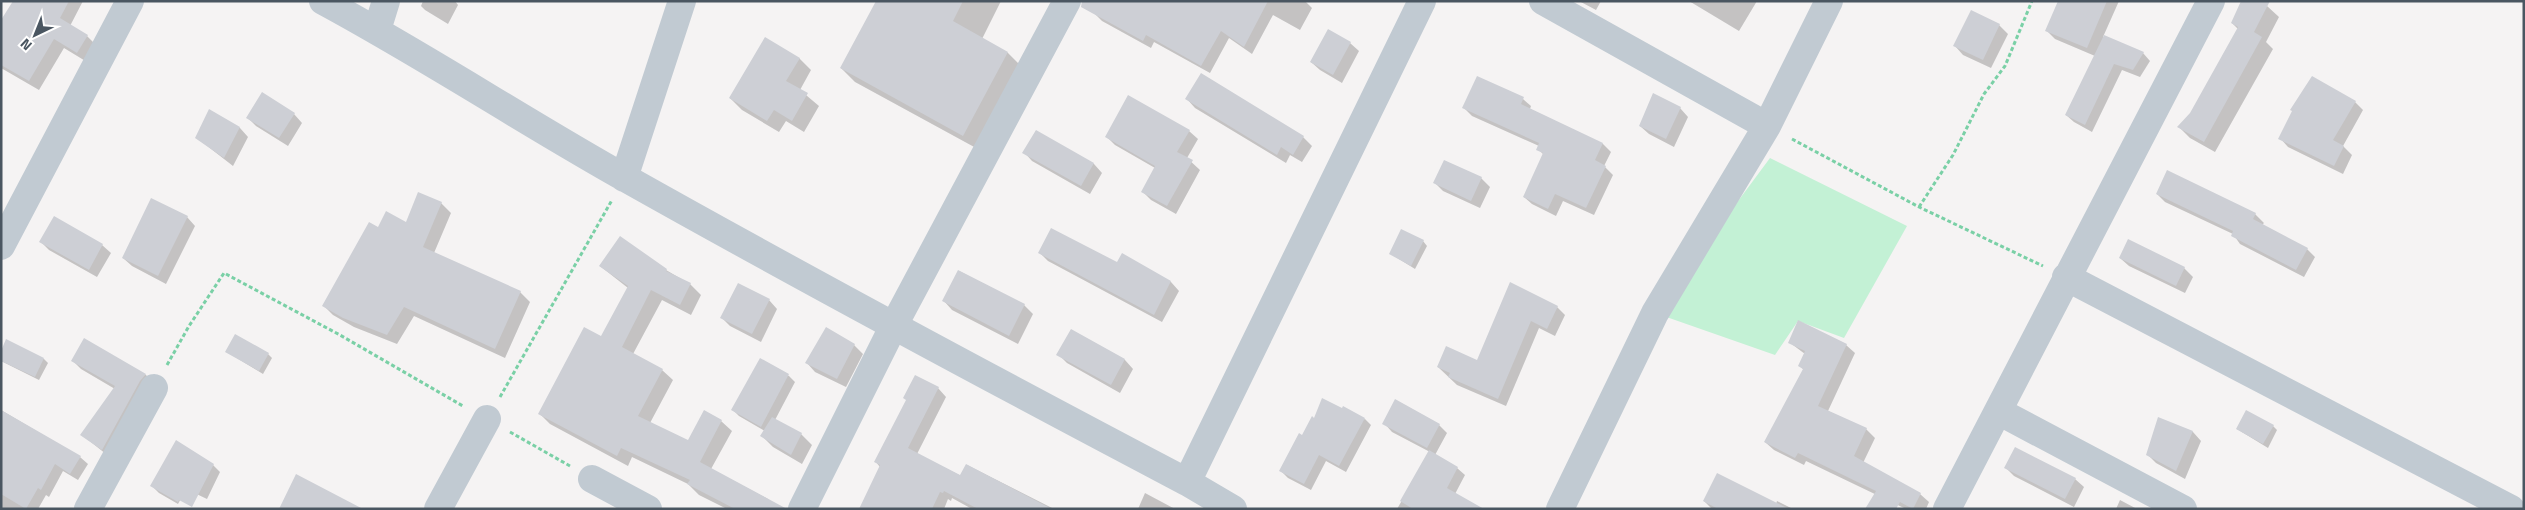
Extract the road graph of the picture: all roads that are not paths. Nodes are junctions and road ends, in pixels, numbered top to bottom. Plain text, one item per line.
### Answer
1 (130, 1) edge
2 (323, 1) edge
3 (386, 1) edge
4 (682, 1) edge
5 (1066, 1) edge
6 (1422, 1) edge
7 (1543, 1) edge
8 (1829, 1) edge
9 (2211, 1) edge
10 (377, 30) junction
11 (1767, 126) junction
12 (624, 178) junction
13 (1, 246) edge
14 (2066, 277) junction
15 (893, 327) junction
16 (154, 388) road end
17 (1998, 411) junction
18 (487, 420) road end
19 (592, 479) road end
20 (1187, 482) junction
21 (1230, 508) edge
22 (88, 509) edge
23 (438, 509) edge
24 (648, 509) edge
25 (802, 509) edge
26 (1560, 509) edge
27 (1947, 509) edge
28 (2183, 509) edge
29 (2511, 509) edge

1 - 13 street
2 - 10 street
3 - 10 street
4 - 12 street
5 - 15 street
6 - 20 street
7 - 11 street
8 - 11 street
9 - 14 street
10 - 12 street
11 - 26 street
12 - 15 street
14 - 17 street
14 - 29 street
15 - 20 street
15 - 25 street
16 - 22 street
17 - 27 street
17 - 28 street
18 - 23 street
19 - 24 street
20 - 21 street

